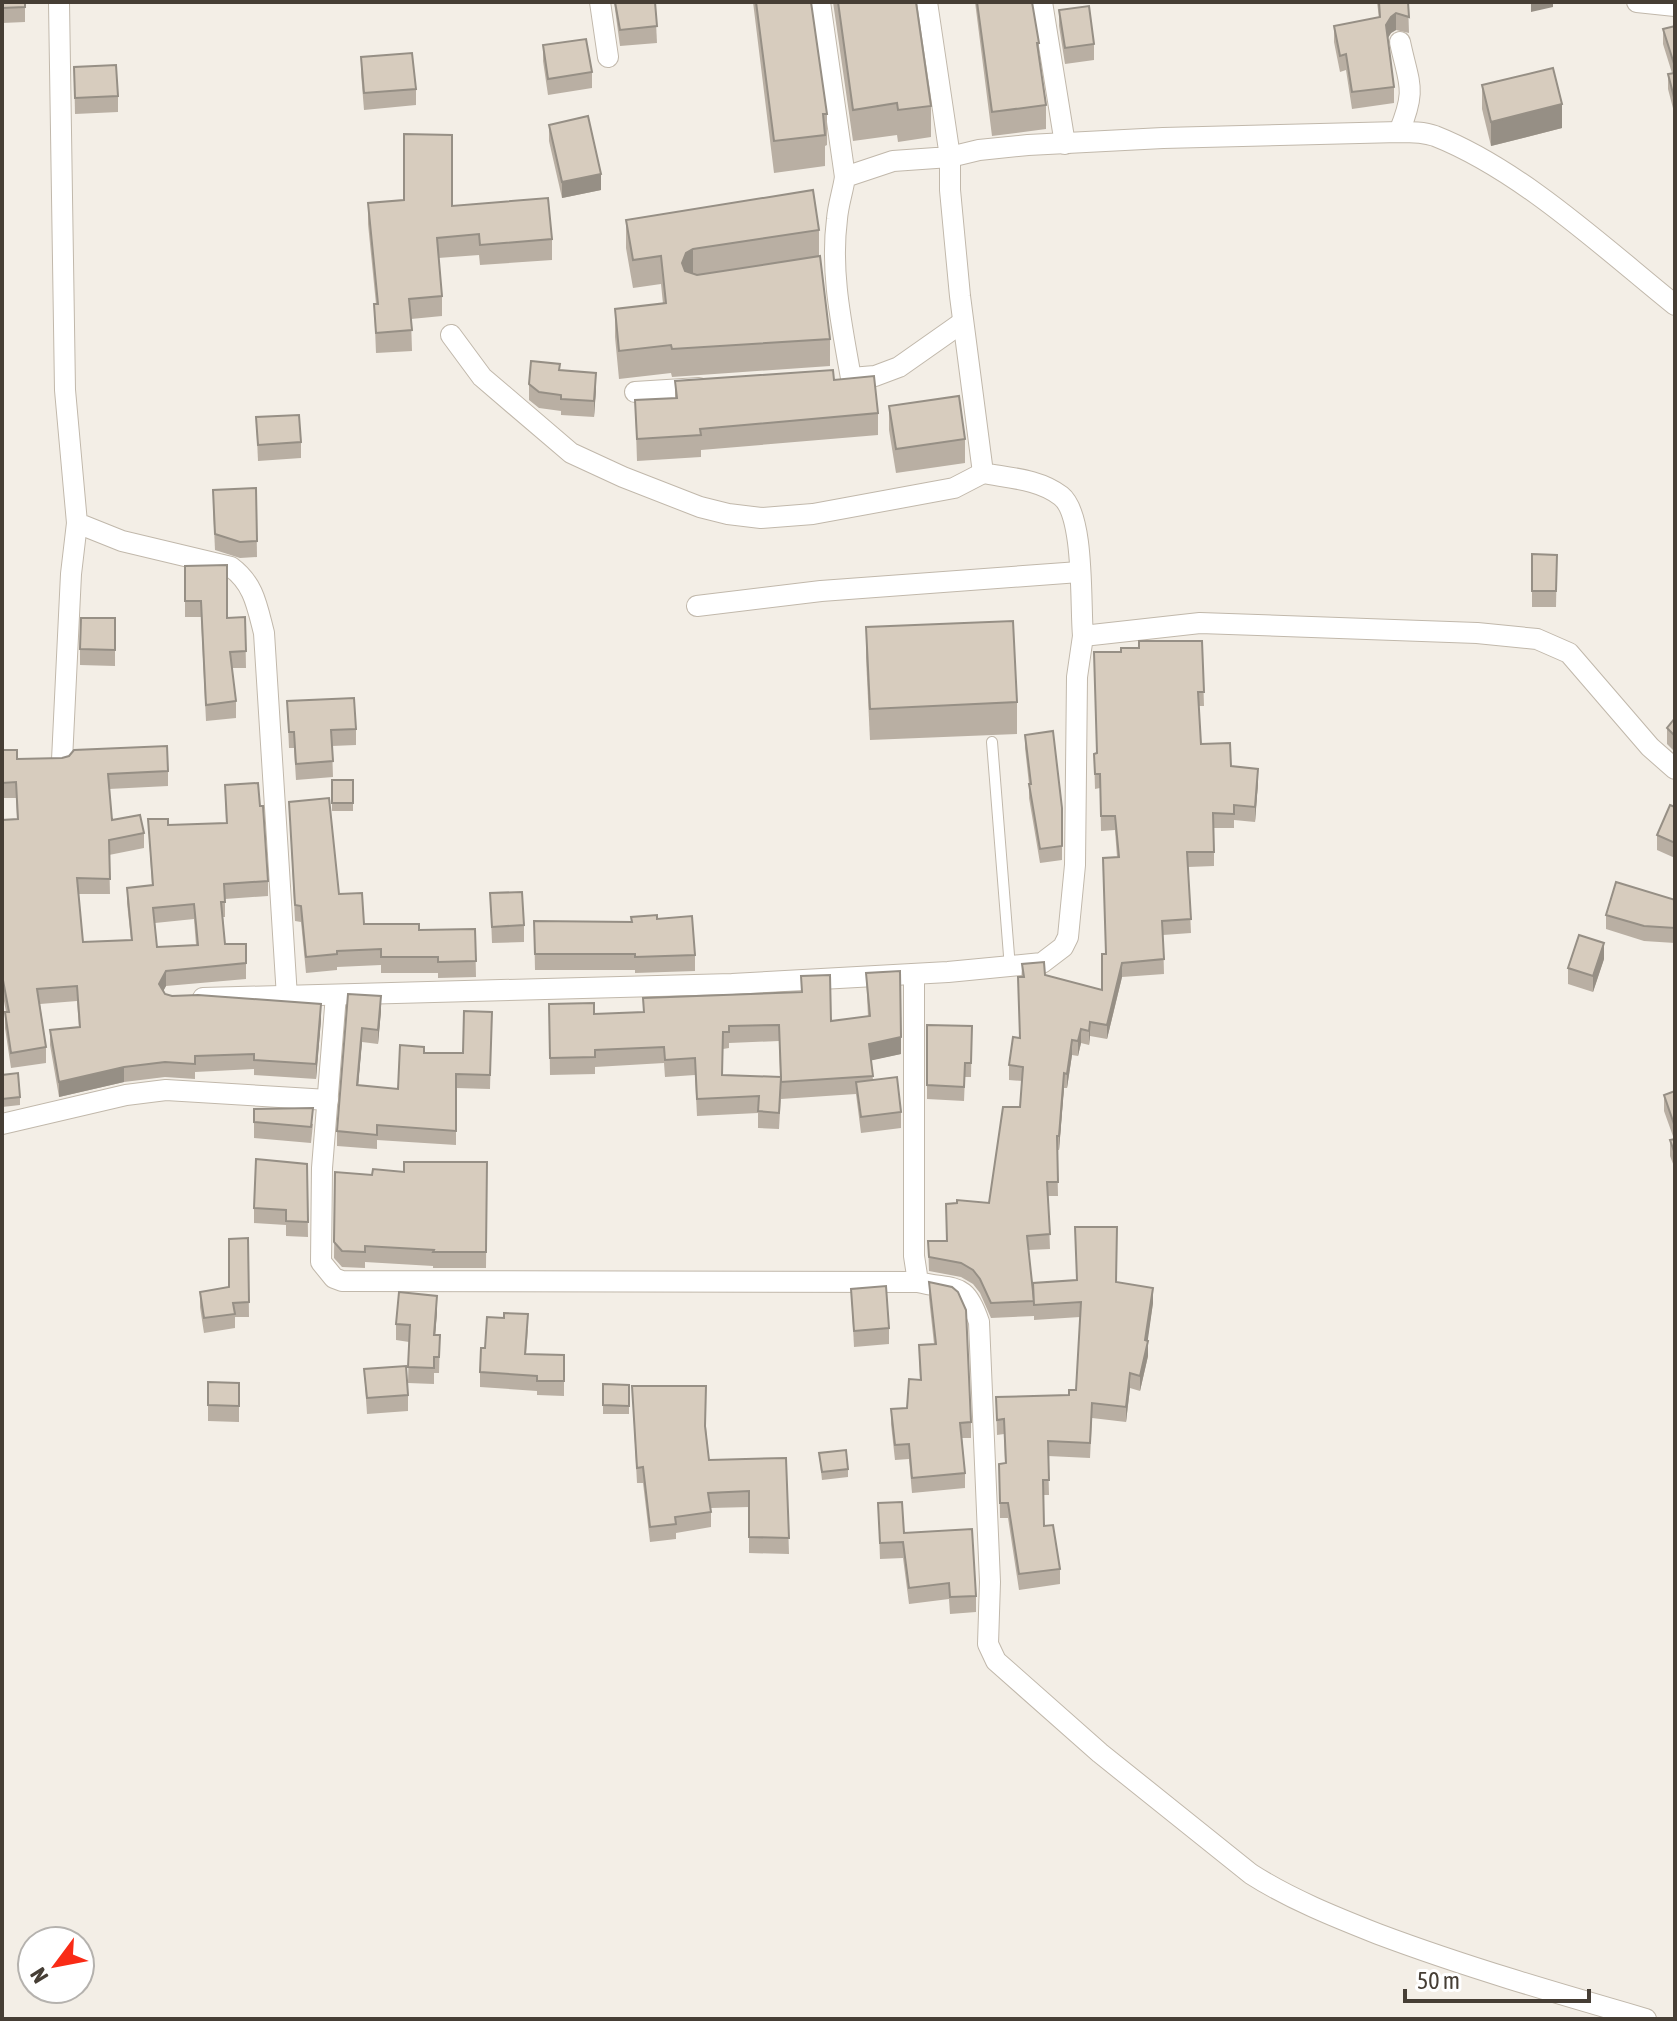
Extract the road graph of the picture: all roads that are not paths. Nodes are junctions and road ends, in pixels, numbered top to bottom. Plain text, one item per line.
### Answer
1 (59, 2) edge
2 (600, 2) edge
3 (820, 2) edge
4 (927, 2) edge
5 (1042, 2) edge
6 (1637, 2) edge
7 (1675, 6) edge
8 (1400, 42) dead end
9 (608, 57) dead end
10 (1399, 132) junction
11 (1065, 144) junction
12 (950, 157) junction
13 (845, 177) junction
14 (1675, 305) edge
15 (963, 322) junction
16 (451, 335) dead end
17 (712, 387) edge
18 (635, 392) dead end
19 (983, 473) junction
20 (77, 523) junction
21 (1079, 572) junction
22 (697, 606) dead end
23 (1083, 636) junction
24 (992, 742) dead end
25 (62, 760) edge
26 (1675, 769) edge
27 (1010, 968) junction
28 (914, 974) junction
29 (336, 995) junction
30 (287, 997) junction
31 (186, 998) edge
32 (328, 1100) junction
33 (2, 1124) edge
34 (918, 1282) junction
35 (1646, 2019) edge

1 - 20 street
2 - 9 street
3 - 13 street
4 - 12 street
5 - 11 street
6 - 7 street
8 - 10 street
10 - 11 street
10 - 14 street
11 - 12 street
12 - 13 street
12 - 15 street
13 - 15 street
15 - 19 street
16 - 19 street
17 - 18 street
19 - 21 street
20 - 25 street
20 - 30 street
21 - 22 street
21 - 23 street
23 - 26 street
23 - 27 street
24 - 27 lane
27 - 28 street
28 - 29 street
28 - 34 street
29 - 30 street
29 - 32 street
30 - 31 street
32 - 33 street
32 - 34 street
34 - 35 street

